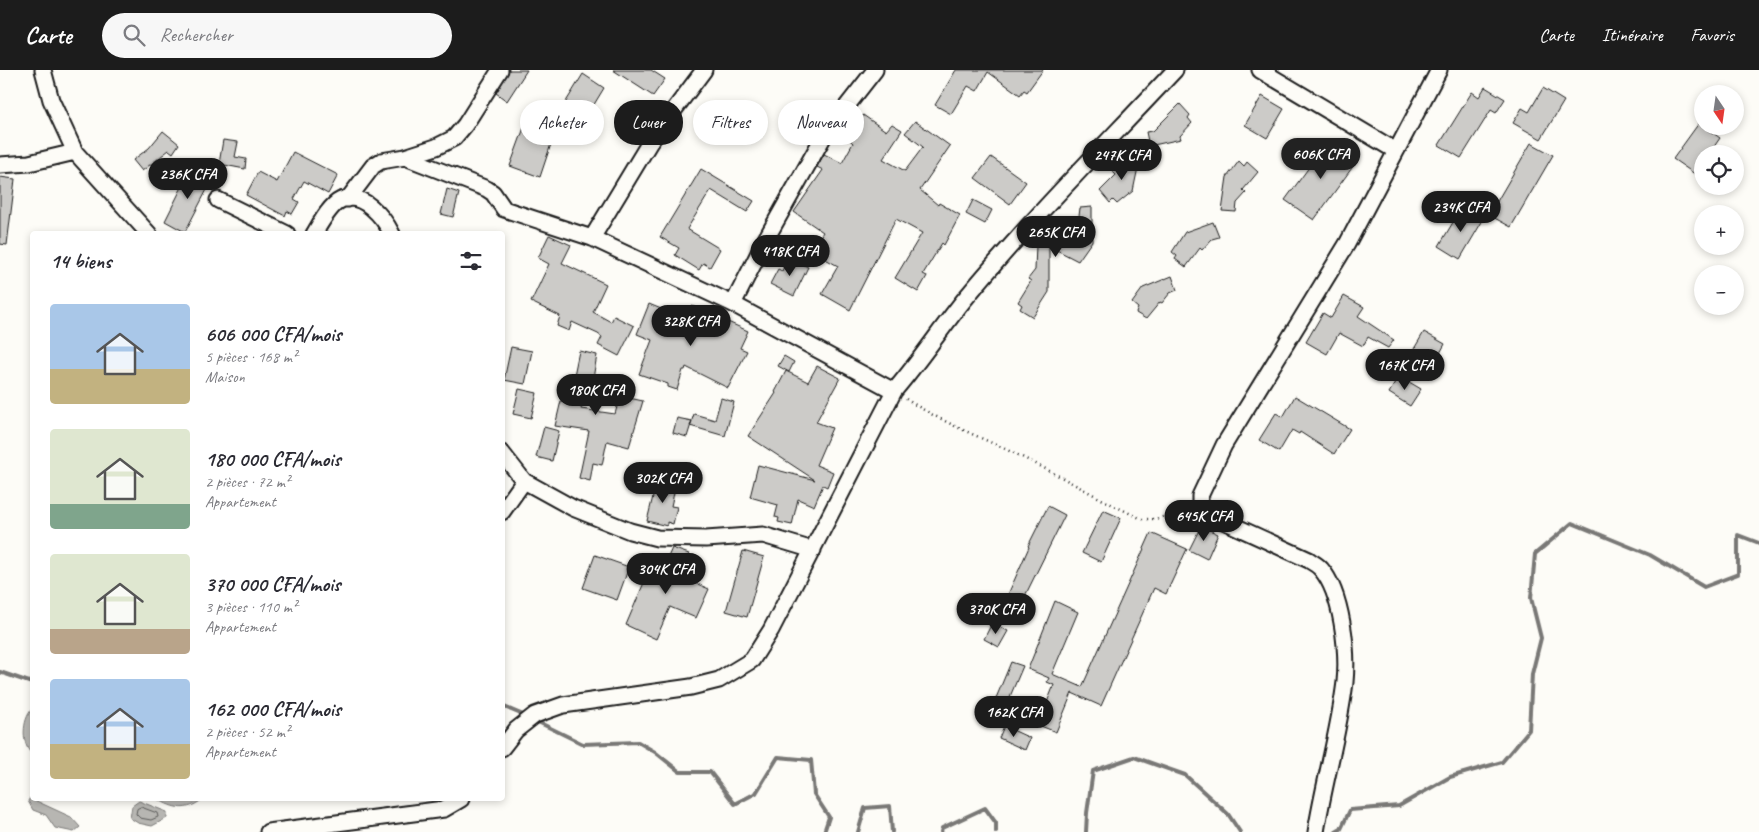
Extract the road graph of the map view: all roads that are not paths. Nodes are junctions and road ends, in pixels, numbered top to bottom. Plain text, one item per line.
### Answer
1 (43, 70) edge
2 (500, 70) edge
3 (704, 70) edge
4 (875, 70) edge
5 (1175, 70) edge
6 (1260, 70) edge
7 (1439, 70) edge
8 (1396, 151) junction
9 (75, 152) junction
10 (405, 157) junction
11 (0, 165) edge
12 (348, 199) junction
13 (218, 200) dead end
14 (146, 231) edge
15 (281, 231) edge
16 (316, 231) edge
17 (390, 231) edge
18 (592, 238) junction
19 (733, 304) junction
20 (894, 391) junction
21 (505, 457) edge
22 (524, 482) junction
23 (505, 508) edge
24 (813, 550) junction
25 (505, 744) edge
26 (458, 801) edge
27 (268, 832) edge
28 (1316, 832) edge

1 - 9 street
2 - 10 street
3 - 18 street
4 - 19 street
5 - 20 street
6 - 8 street
7 - 8 street
8 - 28 street
9 - 11 street
9 - 14 street
10 - 12 street
10 - 18 street
12 - 16 street
12 - 17 street
13 - 15 street
18 - 19 street
19 - 20 street
20 - 24 street
21 - 22 street
22 - 23 street
22 - 24 street
24 - 25 street
26 - 27 street

